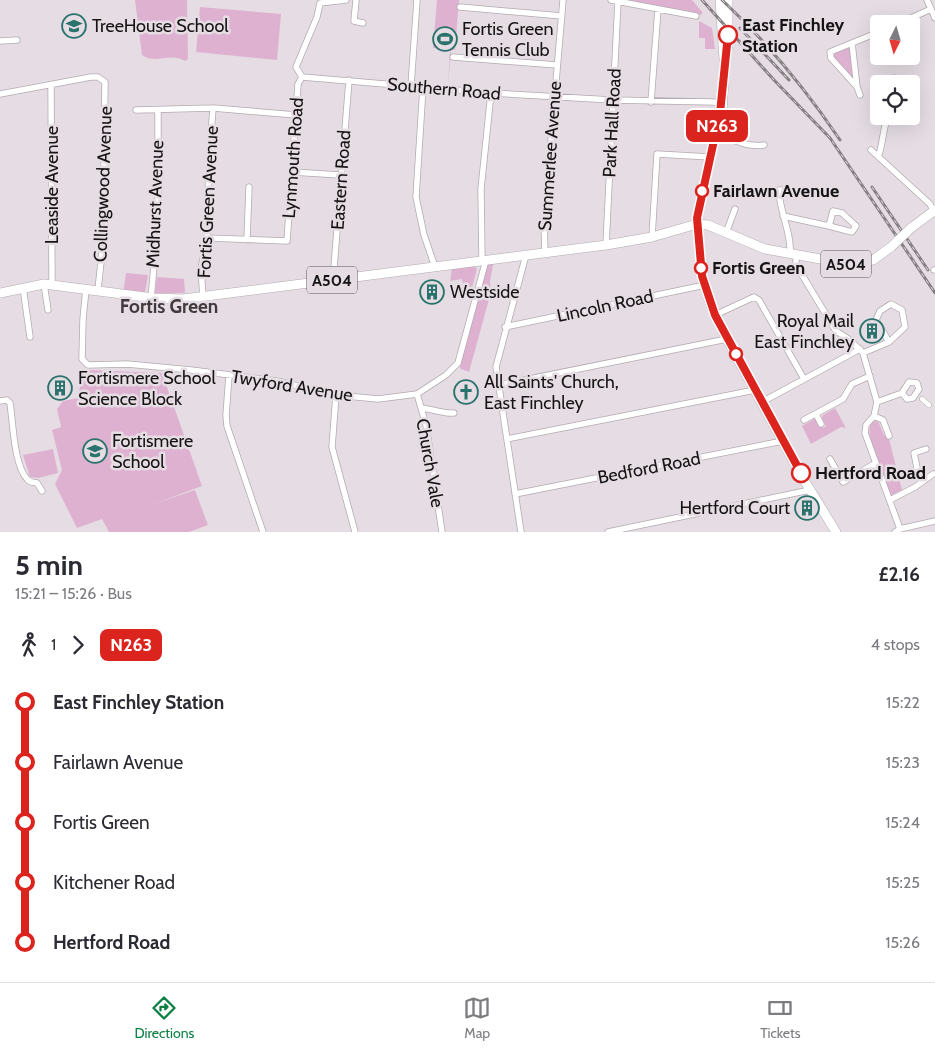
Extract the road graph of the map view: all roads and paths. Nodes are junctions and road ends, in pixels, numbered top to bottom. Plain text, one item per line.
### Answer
1 (346, 0) edge
2 (356, 0) edge
3 (417, 0) edge
4 (563, 0) edge
5 (615, 0) edge
6 (927, 0) edge
7 (723, 1) edge
8 (460, 7) dead end
9 (931, 9) junction
10 (658, 10) junction
11 (918, 15) edge
12 (562, 16) junction
13 (696, 16) dead end
14 (935, 18) edge
15 (363, 23) dead end
16 (870, 36) edge
17 (17, 40) dead end
18 (0, 41) edge
19 (852, 43) junction
20 (453, 57) dead end
21 (724, 62) junction
22 (557, 66) junction
23 (302, 77) junction
24 (349, 80) junction
25 (52, 85) junction
26 (411, 86) junction
27 (423, 87) junction
28 (857, 87) junction
29 (491, 93) junction
30 (0, 94) edge
31 (860, 95) dead end
32 (555, 97) junction
33 (612, 100) junction
34 (651, 102) junction
35 (717, 106) junction
36 (213, 108) junction
37 (136, 110) dead end
38 (158, 110) junction
39 (296, 115) junction
40 (884, 125) edge
41 (715, 135) junction
42 (764, 145) dead end
43 (871, 150) dead end
44 (878, 156) junction
45 (710, 157) junction
46 (292, 172) junction
47 (340, 175) junction
48 (249, 187) dead end
49 (801, 191) dead end
50 (735, 209) dead end
51 (934, 210) edge
52 (783, 216) junction
53 (697, 224) junction
54 (830, 226) junction
55 (726, 233) junction
56 (207, 238) junction
57 (652, 238) junction
58 (247, 240) junction
59 (606, 245) junction
60 (545, 253) junction
61 (526, 255) junction
62 (793, 255) junction
63 (484, 261) junction
64 (435, 267) junction
65 (333, 280) junction
66 (48, 284) junction
67 (705, 285) junction
68 (23, 287) junction
69 (86, 289) junction
70 (98, 290) junction
71 (0, 293) edge
72 (203, 297) junction
73 (151, 298) junction
74 (48, 310) dead end
75 (715, 315) junction
76 (506, 327) junction
77 (30, 337) dead end
78 (727, 338) junction
79 (889, 342) junction
80 (861, 351) junction
81 (229, 376) junction
82 (870, 376) junction
83 (804, 379) junction
84 (499, 385) junction
85 (755, 390) junction
86 (902, 393) dead end
87 (417, 394) junction
88 (336, 395) junction
89 (922, 399) dead end
90 (0, 401) edge
91 (762, 402) junction
92 (877, 402) junction
93 (929, 405) dead end
94 (421, 408) junction
95 (454, 413) dead end
96 (816, 414) junction
97 (874, 416) junction
98 (804, 420) dead end
99 (821, 424) dead end
100 (889, 436) dead end
101 (507, 439) junction
102 (783, 441) junction
103 (926, 449) dead end
104 (830, 459) dead end
105 (876, 463) junction
106 (933, 474) dead end
107 (926, 480) junction
108 (810, 490) junction
109 (42, 491) dead end
110 (515, 494) junction
111 (890, 500) junction
112 (935, 521) edge
113 (897, 531) edge
114 (263, 532) edge
115 (355, 532) edge
116 (442, 532) edge
117 (521, 532) edge
118 (608, 532) edge
119 (836, 532) edge

1 - 23 street, Lynmouth Road
2 - 15 street
3 - 26 street
4 - 12 street, Summerlee Avenue
5 - 10 street
5 - 33 street, Park Hall Road
6 - 9 street
7 - 21 main road
7 - 21 main road
8 - 12 street
9 - 11 street
9 - 14 street
10 - 13 street
10 - 34 street
12 - 22 street, Summerlee Avenue
16 - 19 street
17 - 18 street
19 - 28 street
19 - 28 street
20 - 22 street
21 - 35 main road
22 - 32 street, Summerlee Avenue
23 - 24 street, Southern Road
23 - 39 street, Lynmouth Road
24 - 26 street, Southern Road
24 - 47 street, Eastern Road
25 - 30 street
25 - 66 street, Leaside Avenue
25 - 70 street, Collingwood Avenue
26 - 27 street, Southern Road
27 - 29 street, Southern Road
27 - 64 street
28 - 31 street
29 - 32 street, Southern Road
29 - 63 street, Twyford Avenue
32 - 33 street, Southern Road
32 - 60 street, Summerlee Avenue
33 - 34 street, Southern Road
33 - 59 street, Park Hall Road
34 - 35 street, Southern Road
35 - 41 main road
36 - 38 street
36 - 39 street
36 - 56 street, Fortis Green Avenue
37 - 38 street
38 - 73 street, Midhurst Avenue
39 - 46 street, Lynmouth Road
40 - 44 street
41 - 42 street
41 - 45 main road
43 - 44 street
44 - 51 street
45 - 53 main road
45 - 57 street
46 - 47 street
46 - 58 street, Lynmouth Road
47 - 65 street, Eastern Road
48 - 58 street
49 - 52 street
50 - 55 street
51 - 62 main road, A504, bridge
52 - 54 street
52 - 62 street
53 - 55 main road, A504
53 - 57 main road, A504
53 - 67 main road
54 - 54 street
55 - 62 main road, A504
56 - 58 street
56 - 72 street, Fortis Green Avenue
57 - 59 main road, A504
59 - 60 main road, A504
60 - 61 main road, A504
61 - 63 main road, A504
61 - 76 street
62 - 80 street
63 - 64 main road, A504
63 - 87 street, Twyford Avenue
64 - 65 main road, A504
65 - 72 main road, A504
66 - 68 main road, A504
66 - 69 main road, A504
66 - 74 street, Leaside Avenue
67 - 75 main road
67 - 76 street, Lincoln Road
68 - 71 main road, A504
68 - 77 street
69 - 70 main road, A504
69 - 81 street, Twyford Avenue
70 - 73 main road, A504
72 - 73 main road, A504
75 - 78 main road
75 - 83 street
76 - 84 street
78 - 84 street
78 - 85 main road
79 - 79 street
79 - 80 street
80 - 82 street
80 - 83 street
81 - 88 street, Twyford Avenue
81 - 114 street
82 - 92 street
82 - 96 street
83 - 91 street
84 - 101 street
85 - 91 main road
85 - 101 street
86 - 92 street
87 - 88 street, Twyford Avenue
87 - 94 street, Church Vale
88 - 115 street
89 - 93 street
90 - 109 street
91 - 102 main road
92 - 97 street
94 - 95 street
94 - 116 street, Church Vale
96 - 98 street
96 - 99 street
97 - 100 street
97 - 105 street
101 - 110 street
102 - 108 main road
102 - 110 street, Bedford Road
103 - 107 street
104 - 105 street
105 - 111 street
106 - 107 street
107 - 111 street
108 - 118 street
108 - 119 main road
110 - 117 street
111 - 113 street
112 - 113 street

